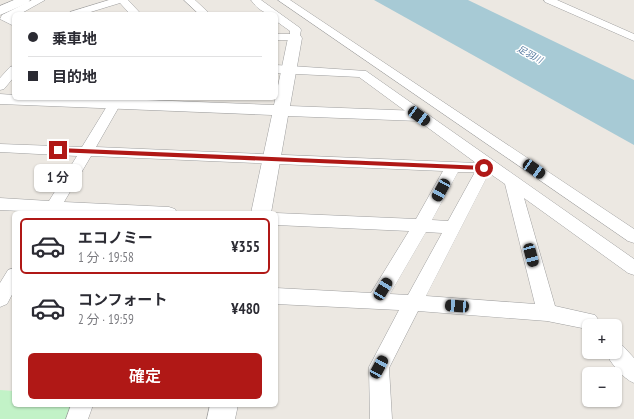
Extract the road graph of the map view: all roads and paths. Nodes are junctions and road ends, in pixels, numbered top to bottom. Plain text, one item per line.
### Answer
1 (21, 0) edge
2 (40, 0) edge
3 (121, 0) edge
4 (189, 0) edge
5 (256, 0) edge
6 (283, 0) edge
7 (549, 0) edge
8 (569, 0) edge
9 (0, 11) edge
10 (16, 12) edge
11 (80, 12) edge
12 (134, 12) edge
13 (203, 12) edge
14 (270, 12) edge
15 (12, 14) edge
16 (278, 17) edge
17 (12, 22) edge
18 (634, 28) edge
19 (278, 37) edge
20 (295, 38) junction
21 (634, 38) edge
22 (283, 70) edge
23 (12, 72) edge
24 (0, 86) edge
25 (0, 99) edge
26 (12, 99) edge
27 (58, 100) edge
28 (116, 101) edge
29 (282, 110) junction
30 (419, 116) junction
31 (0, 148) edge
32 (86, 151) junction
33 (272, 160) junction
34 (453, 167) junction
35 (485, 167) junction
36 (548, 178) junction
37 (512, 182) junction
38 (0, 204) edge
39 (52, 210) edge
40 (91, 211) edge
41 (261, 211) edge
42 (278, 219) edge
43 (421, 226) junction
44 (453, 227) junction
45 (634, 237) edge
46 (634, 268) edge
47 (10, 279) edge
48 (278, 296) edge
49 (0, 299) edge
50 (376, 301) junction
51 (413, 303) junction
52 (546, 313) junction
53 (582, 320) edge
54 (622, 359) edge
55 (634, 374) edge
56 (81, 407) edge
57 (224, 407) edge
58 (77, 419) edge
59 (221, 419) edge
60 (381, 419) edge

1 - 9 street
2 - 10 street
3 - 11 street
3 - 12 street
4 - 13 street
5 - 14 street
6 - 36 street
7 - 21 street
8 - 18 street
15 - 17 street
16 - 20 street
19 - 20 street
20 - 22 street
22 - 29 street
22 - 30 street
23 - 24 street
25 - 26 street
27 - 28 street
28 - 29 street
28 - 32 street
29 - 30 street
29 - 33 street
30 - 35 street
30 - 36 street
31 - 32 street
32 - 33 street
32 - 39 street
33 - 34 street
33 - 41 street
34 - 35 street
34 - 43 street
35 - 37 street
35 - 44 street
36 - 45 street
37 - 46 street
37 - 52 street
38 - 39 street
39 - 40 street
42 - 43 street
43 - 44 street
43 - 50 street
44 - 51 street
47 - 49 street
48 - 50 street
50 - 51 street
51 - 52 street
51 - 60 street
52 - 53 street
54 - 55 street
56 - 58 street
57 - 59 street

